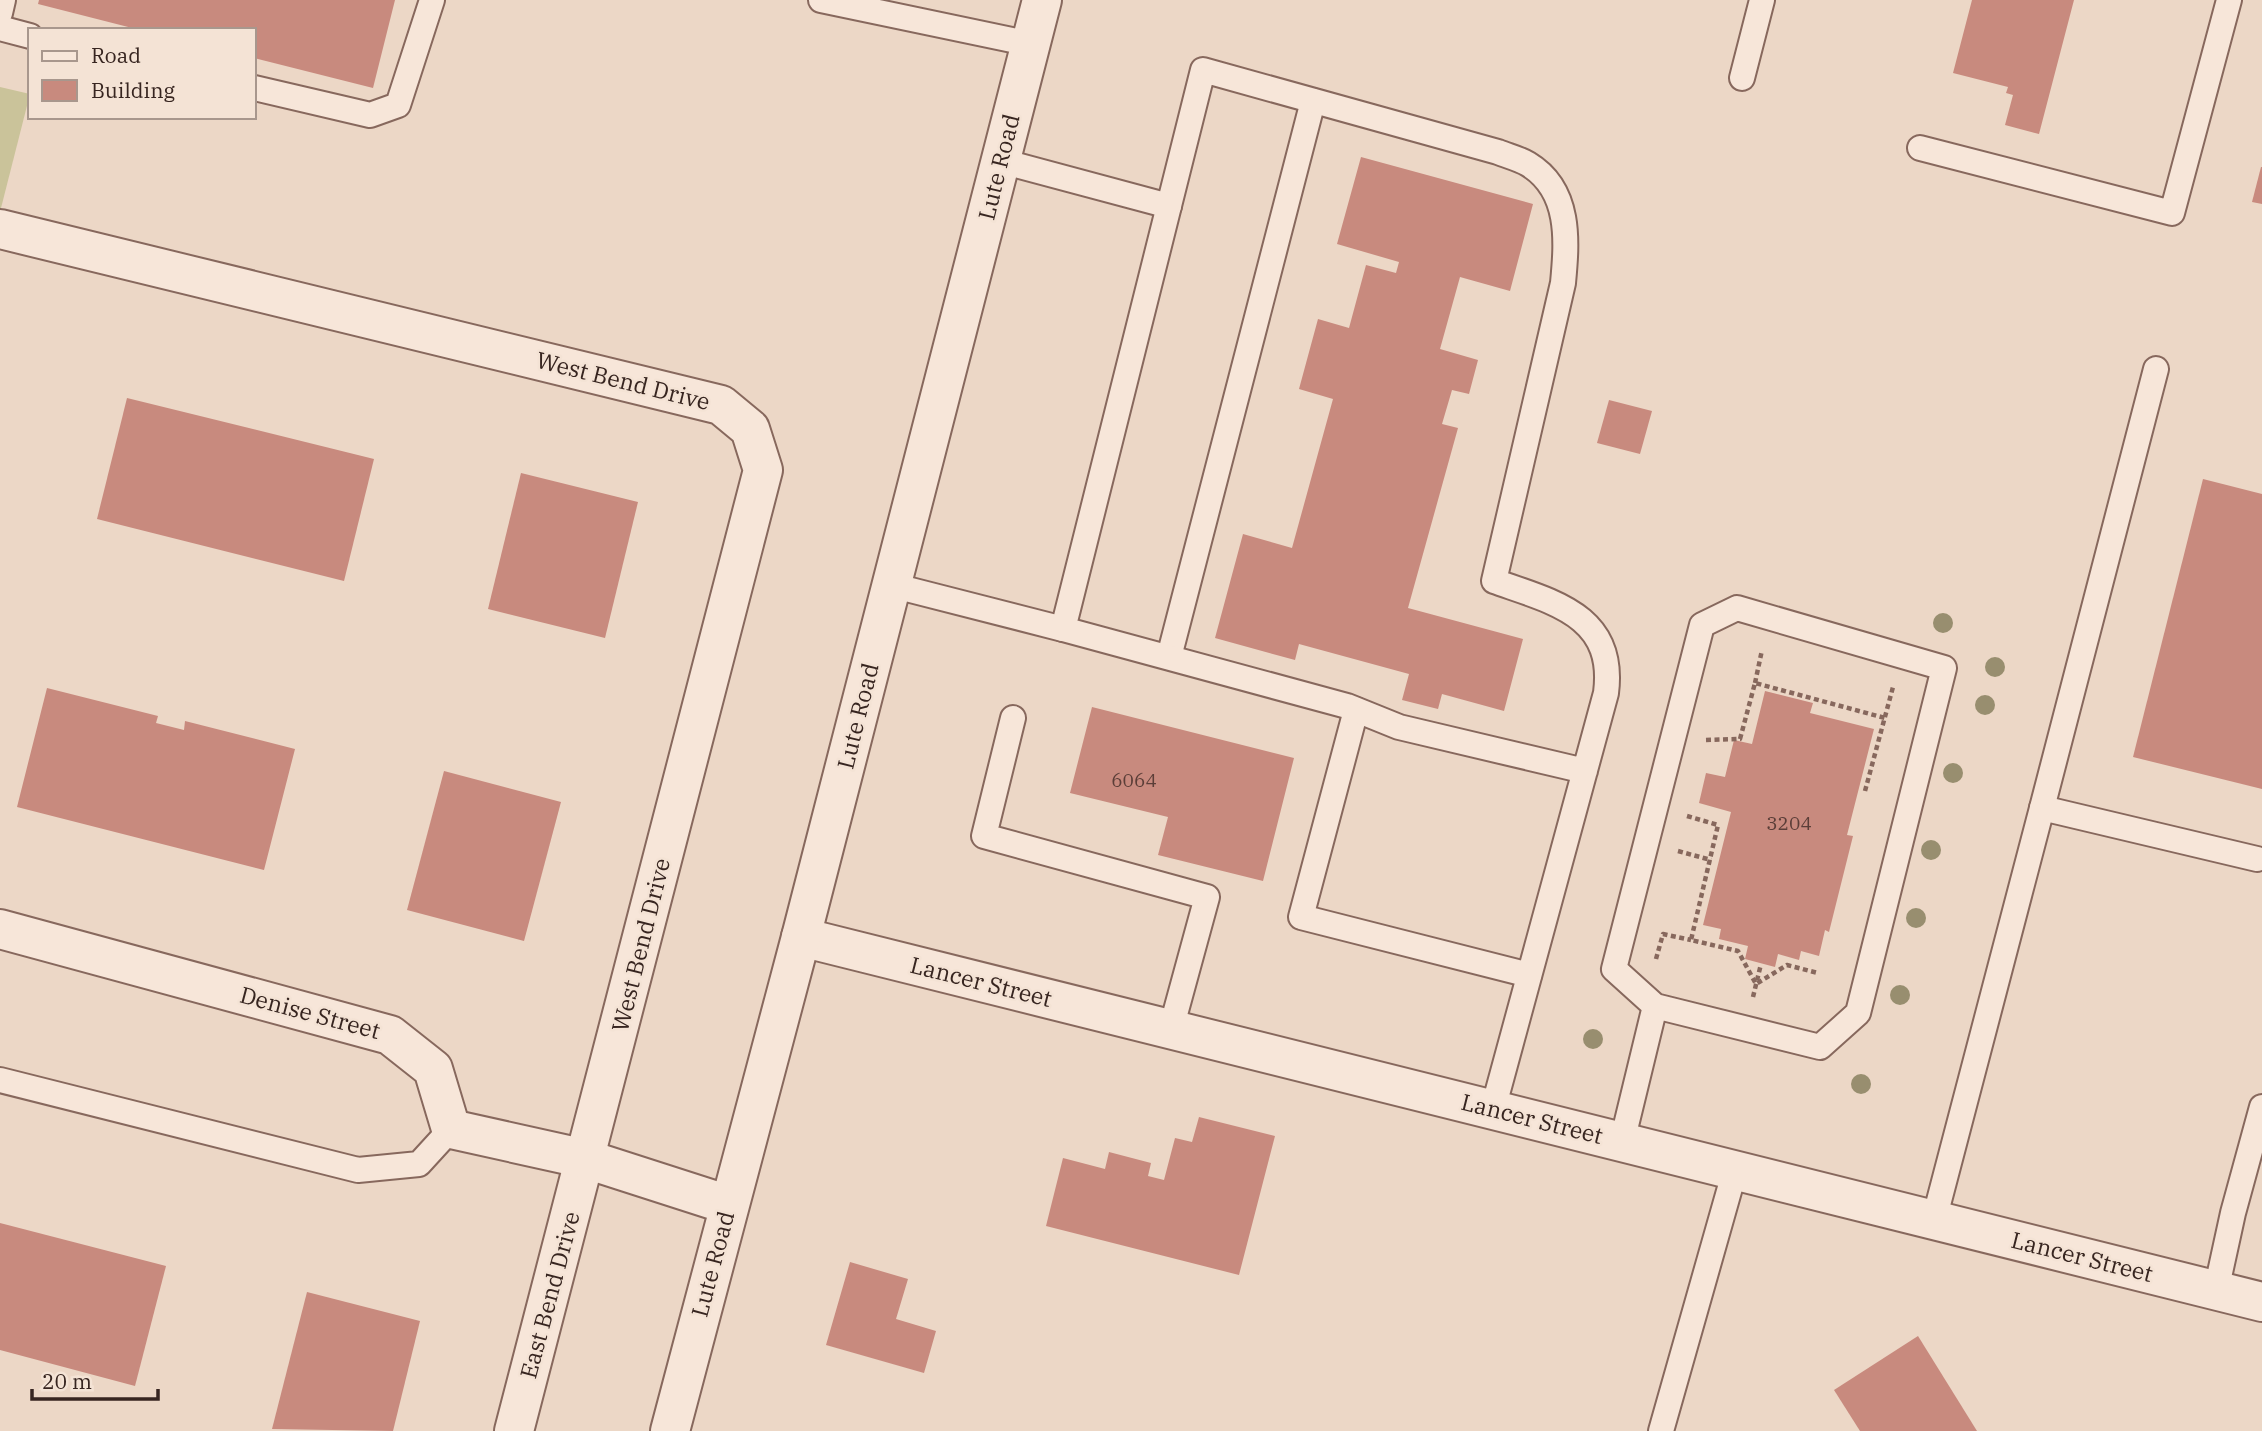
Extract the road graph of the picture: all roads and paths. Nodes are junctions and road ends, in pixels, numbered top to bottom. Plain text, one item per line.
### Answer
1 (3, 0) edge
2 (432, 0) edge
3 (821, 0) edge
4 (1042, 0) edge
5 (1762, 0) edge
6 (2229, 0) edge
7 (894, 7) edge
8 (0, 13) edge
9 (0, 28) edge
10 (28, 35) edge
11 (1031, 44) junction
12 (1742, 78) dead end
13 (256, 88) edge
14 (1313, 100) junction
15 (1920, 148) dead end
16 (1001, 161) junction
17 (1169, 206) junction
18 (0, 229) edge
19 (2156, 369) dead end
20 (891, 585) junction
21 (1063, 629) junction
22 (1751, 647) dead end
23 (1168, 657) junction
24 (1755, 683) junction
25 (1901, 689) dead end
26 (1356, 710) junction
27 (1013, 718) dead end
28 (1885, 718) junction
29 (1704, 750) dead end
30 (1585, 771) junction
31 (1866, 791) dead end
32 (1690, 807) dead end
33 (2042, 808) junction
34 (2257, 859) dead end
35 (0, 929) edge
36 (801, 937) junction
37 (1691, 940) junction
38 (1654, 963) dead end
39 (1761, 964) dead end
40 (1818, 973) dead end
41 (1529, 975) junction
42 (1756, 984) junction
43 (1655, 1006) junction
44 (1171, 1029) junction
45 (0, 1080) edge
46 (2262, 1107) edge
47 (1493, 1109) junction
48 (452, 1129) junction
49 (2259, 1132) edge
50 (1622, 1142) junction
51 (586, 1159) junction
52 (1735, 1170) junction
53 (729, 1205) junction
54 (1934, 1220) junction
55 (2216, 1291) junction
56 (2262, 1302) edge
57 (514, 1431) edge
58 (670, 1431) edge
59 (1661, 1431) edge

1 - 8 lane
2 - 13 lane
3 - 7 lane
4 - 11 street, Lute Road
5 - 12 lane
6 - 15 lane
7 - 11 lane
9 - 10 lane
11 - 16 street, Lute Road
14 - 17 lane
14 - 23 lane
14 - 30 lane
16 - 17 lane
16 - 20 street, Lute Road
17 - 21 lane
18 - 51 street, West Bend Drive
19 - 33 lane
20 - 21 lane
20 - 36 street, Lute Road
21 - 23 lane
22 - 24 path
23 - 26 lane
24 - 28 path
24 - 29 path
25 - 28 path
26 - 30 lane
26 - 41 lane
27 - 44 lane
28 - 31 path
30 - 41 lane
32 - 37 path
33 - 34 lane
33 - 54 lane
35 - 48 street, Denise Street
36 - 44 street, Lancer Street
36 - 53 street, Lute Road
37 - 38 path
37 - 42 path
39 - 42 path
40 - 42 path
41 - 47 lane
43 - 43 lane
43 - 50 lane
44 - 47 street, Lancer Street
45 - 48 lane
46 - 49 lane
47 - 50 street, Lancer Street
48 - 51 street
49 - 55 lane
50 - 52 street, Lancer Street
51 - 53 street
51 - 57 street, East Bend Drive
52 - 54 street, Lancer Street
52 - 59 lane
53 - 58 street, Lute Road
54 - 55 street, Lancer Street
55 - 56 street, Lancer Street

